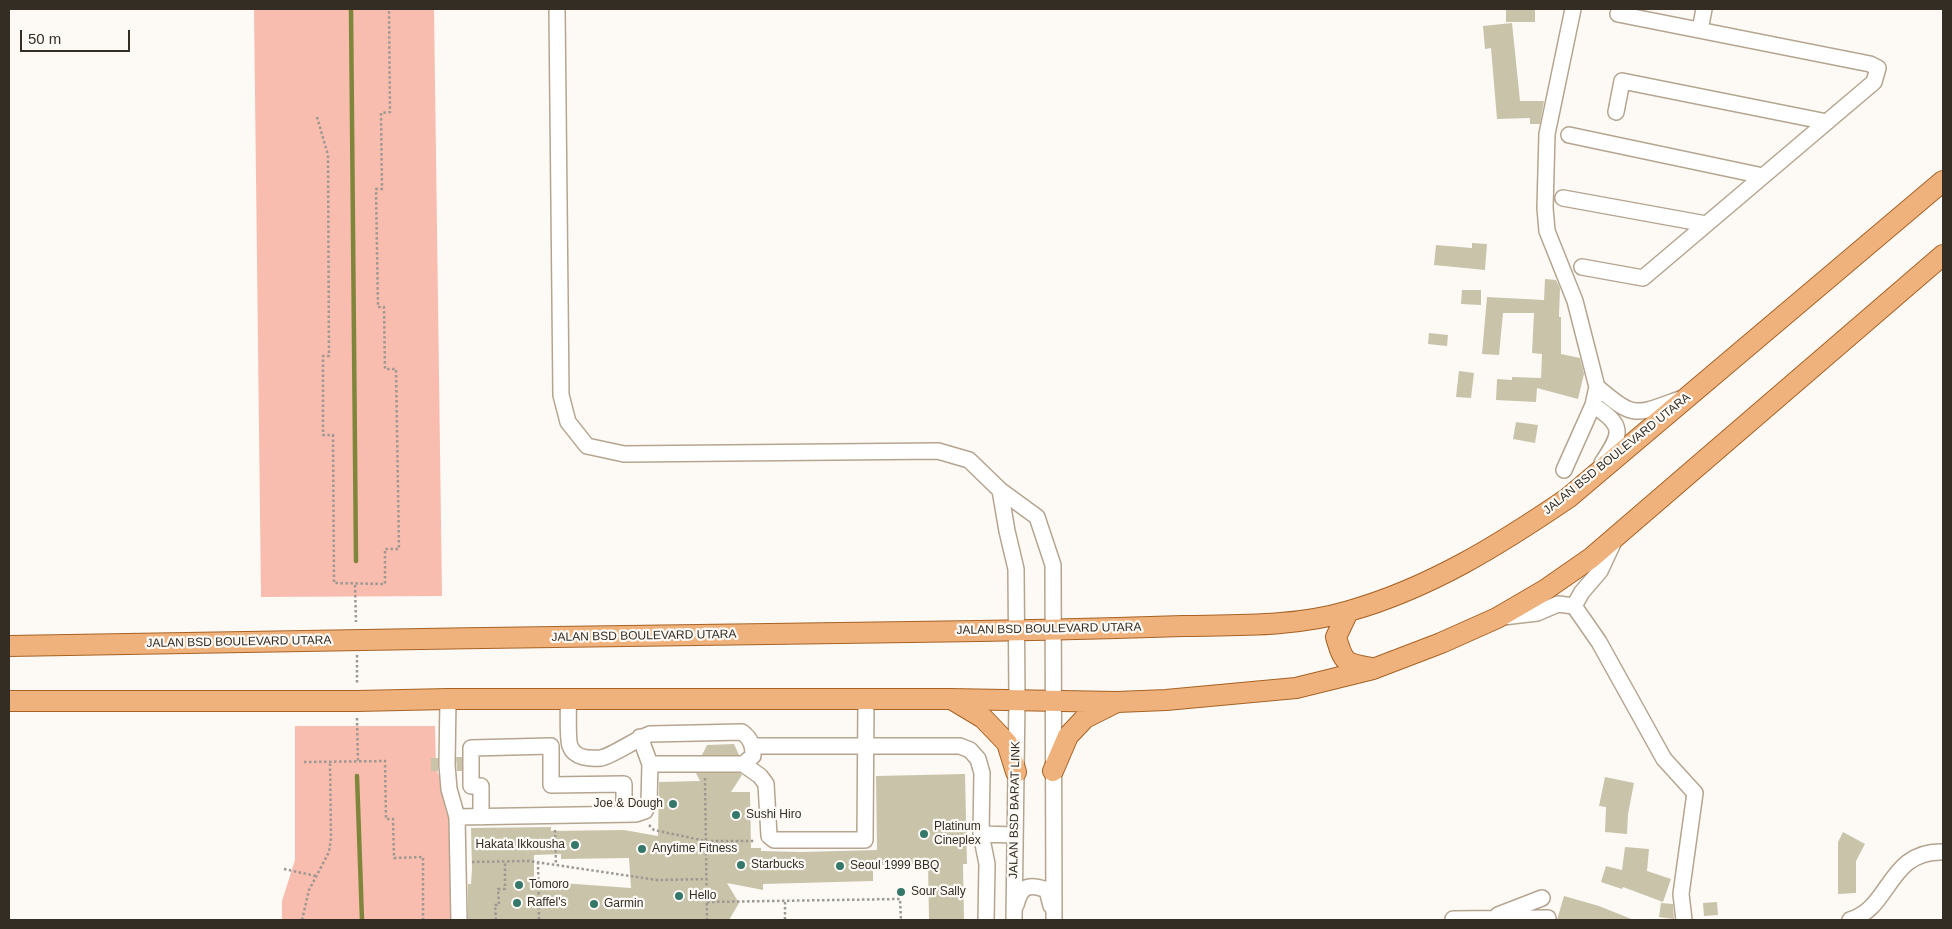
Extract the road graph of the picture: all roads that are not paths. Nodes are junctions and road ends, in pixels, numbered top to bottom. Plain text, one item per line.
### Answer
1 (557, 9) edge
2 (1573, 9) edge
3 (1704, 9) edge
4 (1618, 14) dead end
5 (1700, 30) junction
6 (1616, 112) dead end
7 (1827, 122) junction
8 (1569, 135) dead end
9 (1764, 176) junction
10 (1943, 181) edge
11 (1563, 198) dead end
12 (1706, 224) junction
13 (1943, 255) edge
14 (1582, 267) dead end
15 (1597, 387) junction
16 (1688, 396) junction
17 (1593, 405) junction
18 (1564, 470) dead end
19 (1593, 476) junction
20 (1000, 490) junction
21 (1617, 536) junction
22 (1574, 606) junction
23 (1348, 612) junction
24 (1496, 618) junction
25 (1054, 630) junction
26 (1016, 631) junction
27 (9, 646) edge
28 (1373, 669) junction
29 (448, 699) junction
30 (568, 699) junction
31 (866, 699) junction
32 (950, 699) junction
33 (1017, 700) junction
34 (1054, 700) junction
35 (9, 701) edge
36 (1117, 702) junction
37 (640, 737) junction
38 (753, 746) junction
39 (866, 746) junction
40 (650, 764) junction
41 (742, 764) junction
42 (1053, 771) junction
43 (1016, 772) junction
44 (630, 814) junction
45 (457, 817) junction
46 (481, 817) junction
47 (981, 834) junction
48 (1015, 835) junction
49 (1943, 852) edge
50 (1542, 898) dead end
51 (1014, 917) edge
52 (1054, 917) edge
53 (1490, 918) junction
54 (1548, 918) dead end
55 (459, 920) edge
56 (986, 920) edge
57 (1453, 920) edge
58 (1684, 920) edge
59 (1850, 920) edge

1 - 20 street
2 - 15 street
3 - 5 street
4 - 5 street
5 - 7 street
6 - 7 street
7 - 9 street
8 - 9 street
9 - 12 street
10 - 16 main road, JALAN BSD BOULEVARD UTARA
11 - 12 street
12 - 14 street
13 - 21 main road
15 - 16 street
15 - 17 street
16 - 19 main road, JALAN BSD BOULEVARD UTARA
17 - 18 street
17 - 19 street
19 - 23 main road, JALAN BSD BOULEVARD UTARA
20 - 25 street
20 - 26 street, JALAN BSD BARAT LINK
21 - 22 street
21 - 24 main road
22 - 24 street
22 - 58 street
23 - 25 main road, JALAN BSD BOULEVARD UTARA
23 - 28 main road
24 - 28 main road
25 - 26 main road, JALAN BSD BOULEVARD UTARA
25 - 34 street
26 - 27 main road, JALAN BSD BOULEVARD UTARA
26 - 33 street, JALAN BSD BARAT LINK
28 - 36 main road
29 - 30 main road
29 - 35 main road
29 - 45 street
30 - 31 main road
30 - 37 street
31 - 32 main road
31 - 39 street
32 - 33 main road
32 - 43 main road
33 - 34 main road
33 - 43 street, JALAN BSD BARAT LINK
34 - 36 main road
34 - 42 street
36 - 42 main road
37 - 38 street
37 - 40 street
38 - 39 street
38 - 41 street
39 - 41 street
39 - 47 street
40 - 41 street
40 - 44 street
42 - 52 street
43 - 48 street, JALAN BSD BARAT LINK
44 - 46 street
44 - 46 street
45 - 46 street
45 - 55 street
47 - 48 street
47 - 56 street
48 - 51 street, JALAN BSD BARAT LINK
49 - 59 street
50 - 53 street
51 - 52 street
53 - 54 street
53 - 57 street

